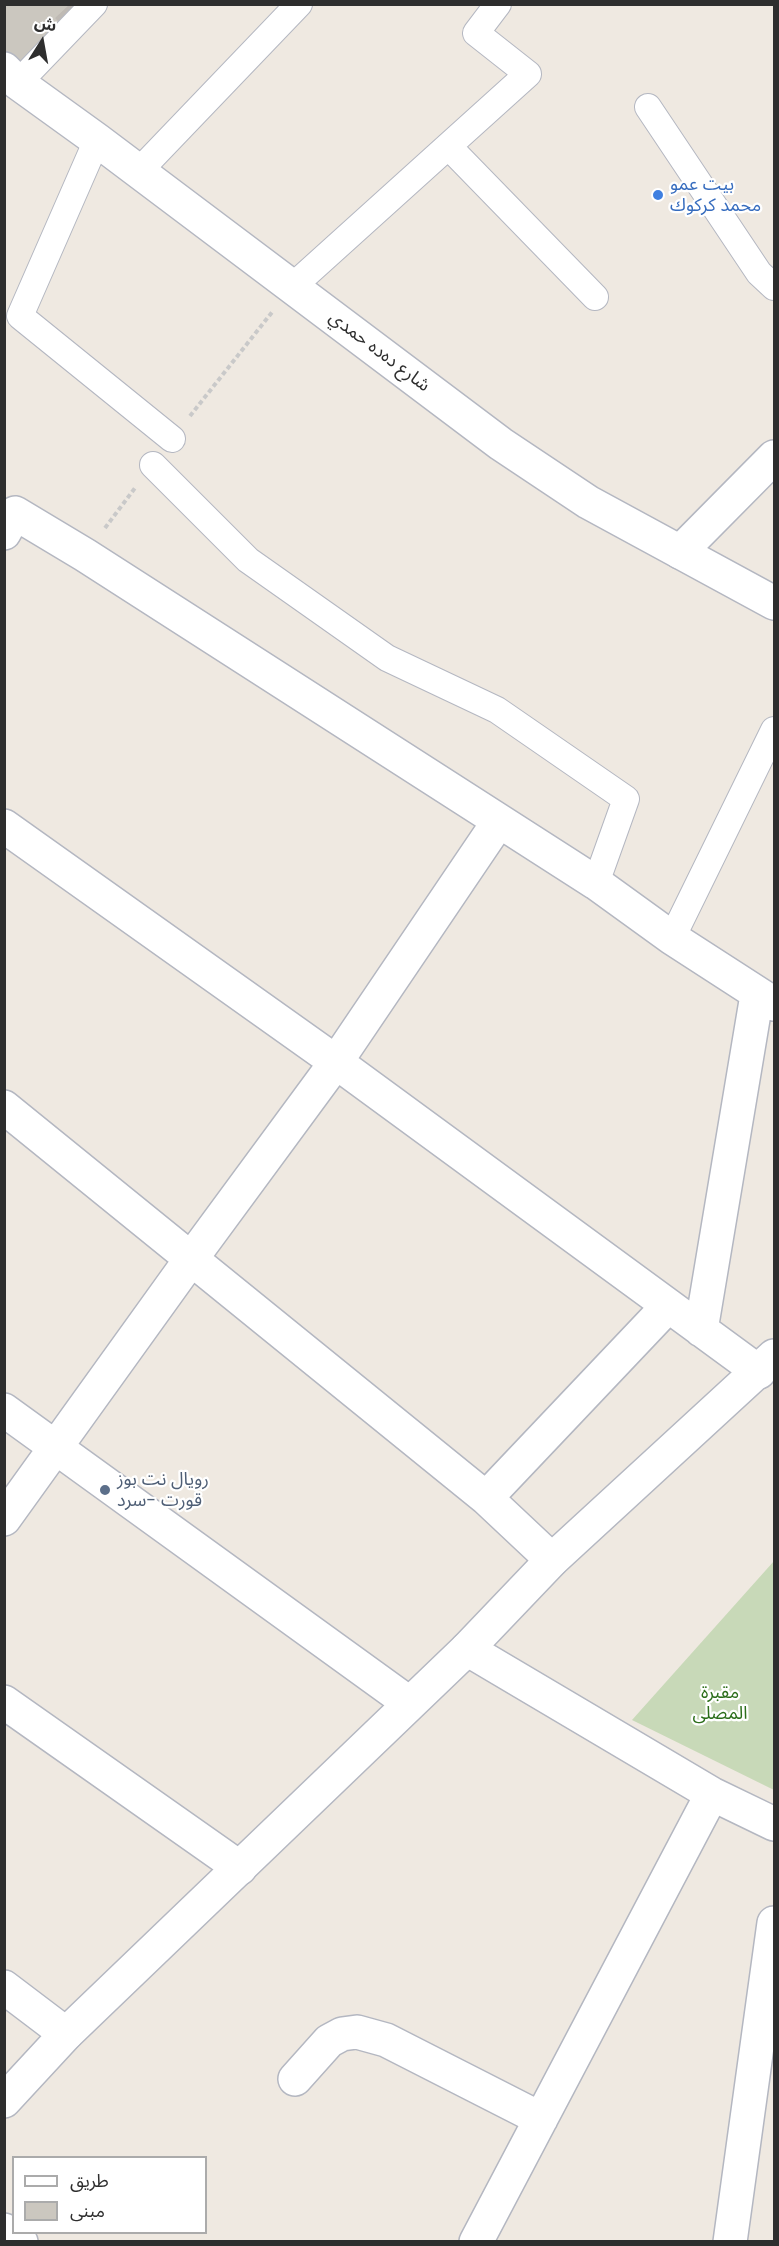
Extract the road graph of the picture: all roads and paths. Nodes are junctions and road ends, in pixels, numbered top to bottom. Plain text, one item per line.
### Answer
1 (94, 4) edge
2 (299, 4) edge
3 (498, 4) edge
4 (11, 76) edge
5 (648, 107) dead end
6 (97, 140) junction
7 (448, 146) junction
8 (139, 171) junction
9 (292, 287) junction
10 (774, 287) edge
11 (595, 297) dead end
12 (172, 439) dead end
13 (774, 458) edge
14 (153, 465) dead end
15 (8, 517) edge
16 (680, 552) junction
17 (774, 603) edge
18 (774, 730) edge
19 (499, 821) junction
20 (4, 826) edge
21 (596, 883) junction
22 (672, 938) junction
23 (766, 999) edge
24 (336, 1062) junction
25 (4, 1107) edge
26 (191, 1259) junction
27 (668, 1306) junction
28 (701, 1330) junction
29 (767, 1364) edge
30 (4, 1410) edge
31 (55, 1448) junction
32 (486, 1498) junction
33 (4, 1519) edge
34 (552, 1560) junction
35 (467, 1649) junction
36 (4, 1702) edge
37 (409, 1703) junction
38 (712, 1794) junction
39 (774, 1824) edge
40 (240, 1868) junction
41 (774, 1923) edge
42 (4, 1987) edge
43 (66, 2034) junction
44 (295, 2079) dead end
45 (4, 2101) edge
46 (541, 2119) junction
47 (4, 2230) edge
48 (21, 2241) edge
49 (476, 2241) edge
50 (730, 2241) edge

1 - 4 street
2 - 8 street
3 - 7 street
4 - 6 street, شارع دەدە حمدي
5 - 10 street
6 - 8 street, شارع دەدە حمدي
6 - 12 street
7 - 9 street
7 - 11 street
8 - 9 street, شارع دەدە حمدي
9 - 16 street, شارع دەدە حمدي
13 - 16 street
14 - 21 street
15 - 19 street
16 - 17 street, شارع دەدە حمدي
18 - 22 street
19 - 21 street
19 - 24 street
20 - 24 street
21 - 22 street
22 - 23 street
23 - 28 street
24 - 26 street
24 - 27 street
25 - 26 street
26 - 31 street
26 - 32 street
27 - 28 street
27 - 32 street
28 - 29 street
29 - 34 street
30 - 31 street
31 - 33 street
31 - 37 street
32 - 34 street
34 - 35 street
35 - 37 street
35 - 38 street
36 - 40 street
37 - 40 street
38 - 39 street
38 - 46 street
40 - 43 street
41 - 50 street
42 - 43 street
43 - 45 street
44 - 46 street
46 - 49 street
47 - 48 street

